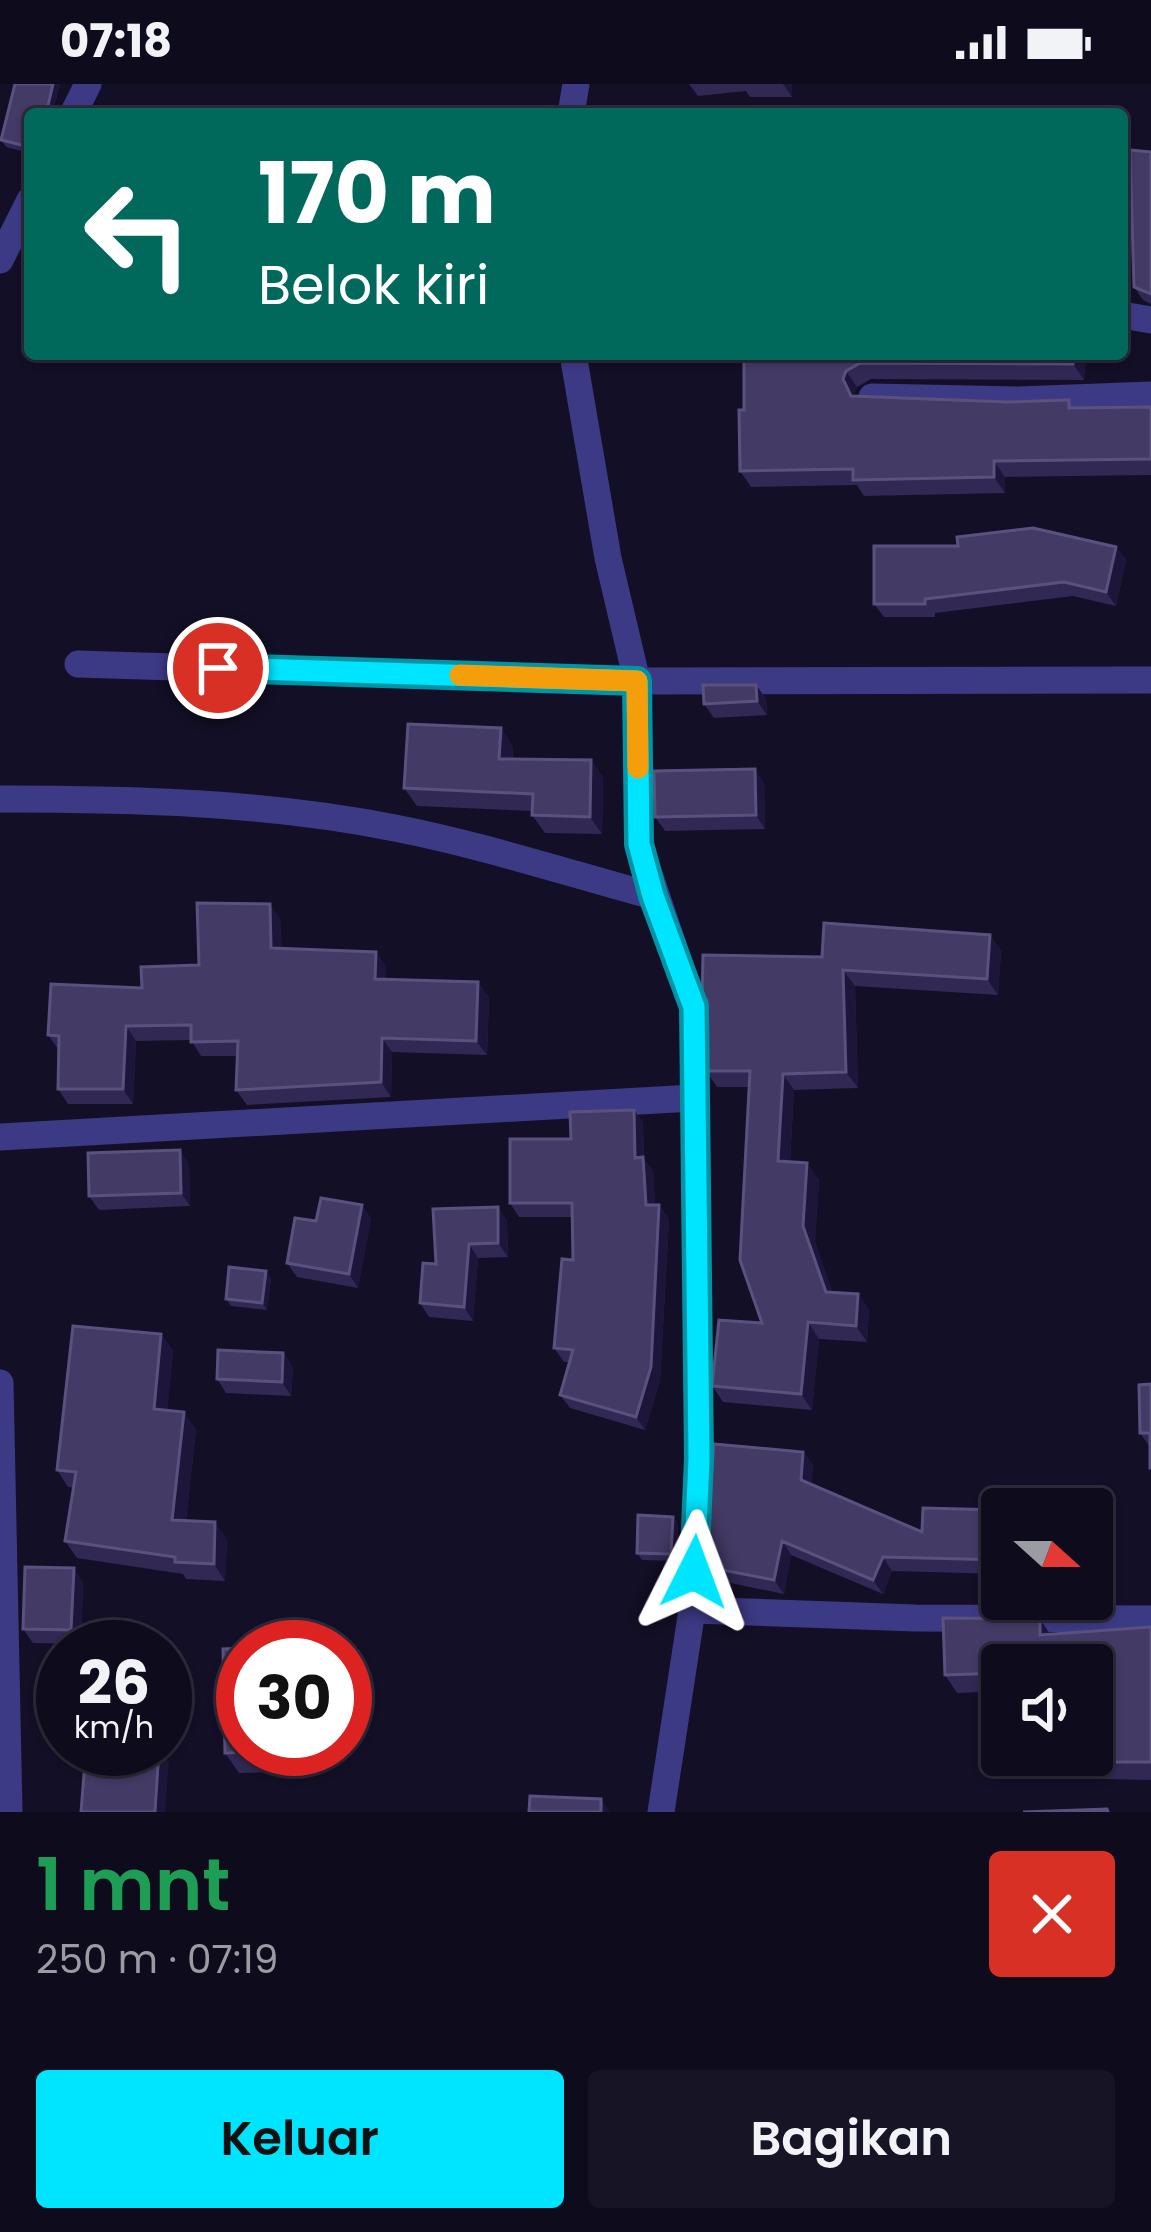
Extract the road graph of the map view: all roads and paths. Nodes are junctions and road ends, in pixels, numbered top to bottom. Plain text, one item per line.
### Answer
1 (24, 212) edge
2 (0, 260) edge
3 (574, 360) edge
4 (1151, 395) edge
5 (872, 397) edge
6 (78, 664) dead end
7 (1151, 680) edge
8 (637, 681) junction
9 (0, 799) edge
10 (653, 896) junction
11 (694, 1098) junction
12 (0, 1137) edge
13 (0, 1384) edge
14 (692, 1610) junction
15 (1151, 1618) edge
16 (3, 1707) edge
17 (9, 1812) edge
18 (661, 1812) edge

1 - 2 street
3 - 8 street
4 - 5 street
6 - 8 street
7 - 8 street
8 - 10 street
9 - 10 street
10 - 11 street
11 - 12 street
11 - 14 street
13 - 16 street
14 - 15 street
14 - 18 street
16 - 17 street

